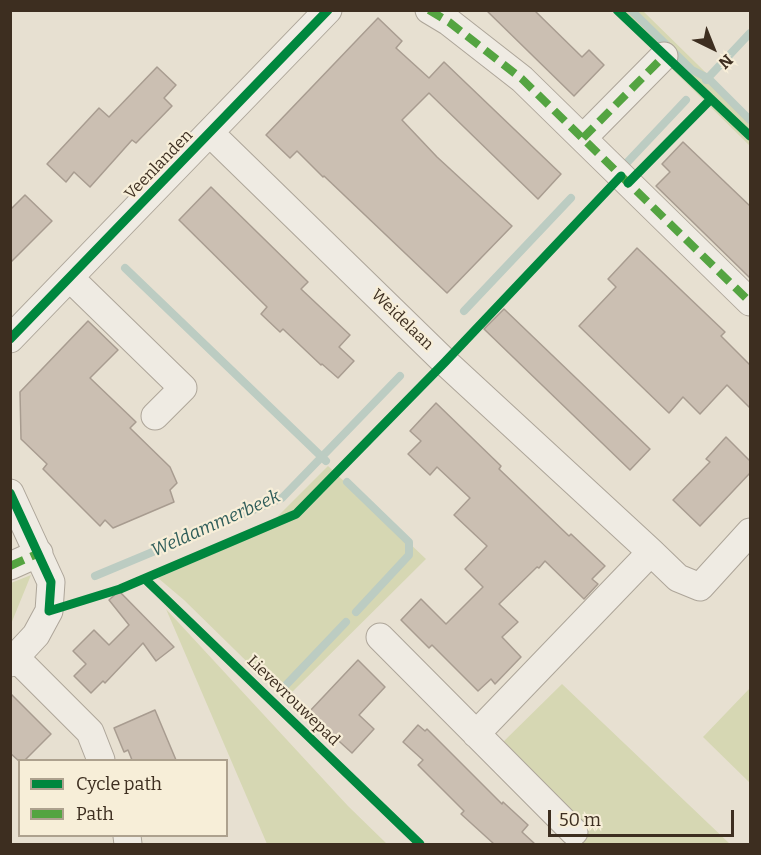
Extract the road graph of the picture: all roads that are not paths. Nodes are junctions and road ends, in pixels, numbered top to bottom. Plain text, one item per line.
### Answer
1 (328, 10) edge
2 (429, 10) edge
3 (664, 56) dead end
4 (210, 134) junction
5 (583, 138) junction
6 (70, 278) junction
7 (750, 302) edge
8 (10, 339) edge
9 (155, 416) dead end
10 (10, 493) edge
11 (750, 532) edge
12 (651, 552) junction
13 (39, 553) junction
14 (10, 566) edge
15 (380, 637) dead end
16 (13, 660) edge
17 (477, 734) junction
18 (101, 759) edge
19 (574, 832) dead end

1 - 4 street, Veenlanden
2 - 5 street
3 - 5 street
4 - 6 street, Veenlanden
4 - 12 street, Weidelaan
5 - 7 street
6 - 8 street, Veenlanden
6 - 9 street
10 - 13 street
11 - 12 street, Weidelaan
12 - 17 street
13 - 14 street
13 - 16 street
15 - 17 street
16 - 18 street
17 - 19 street

